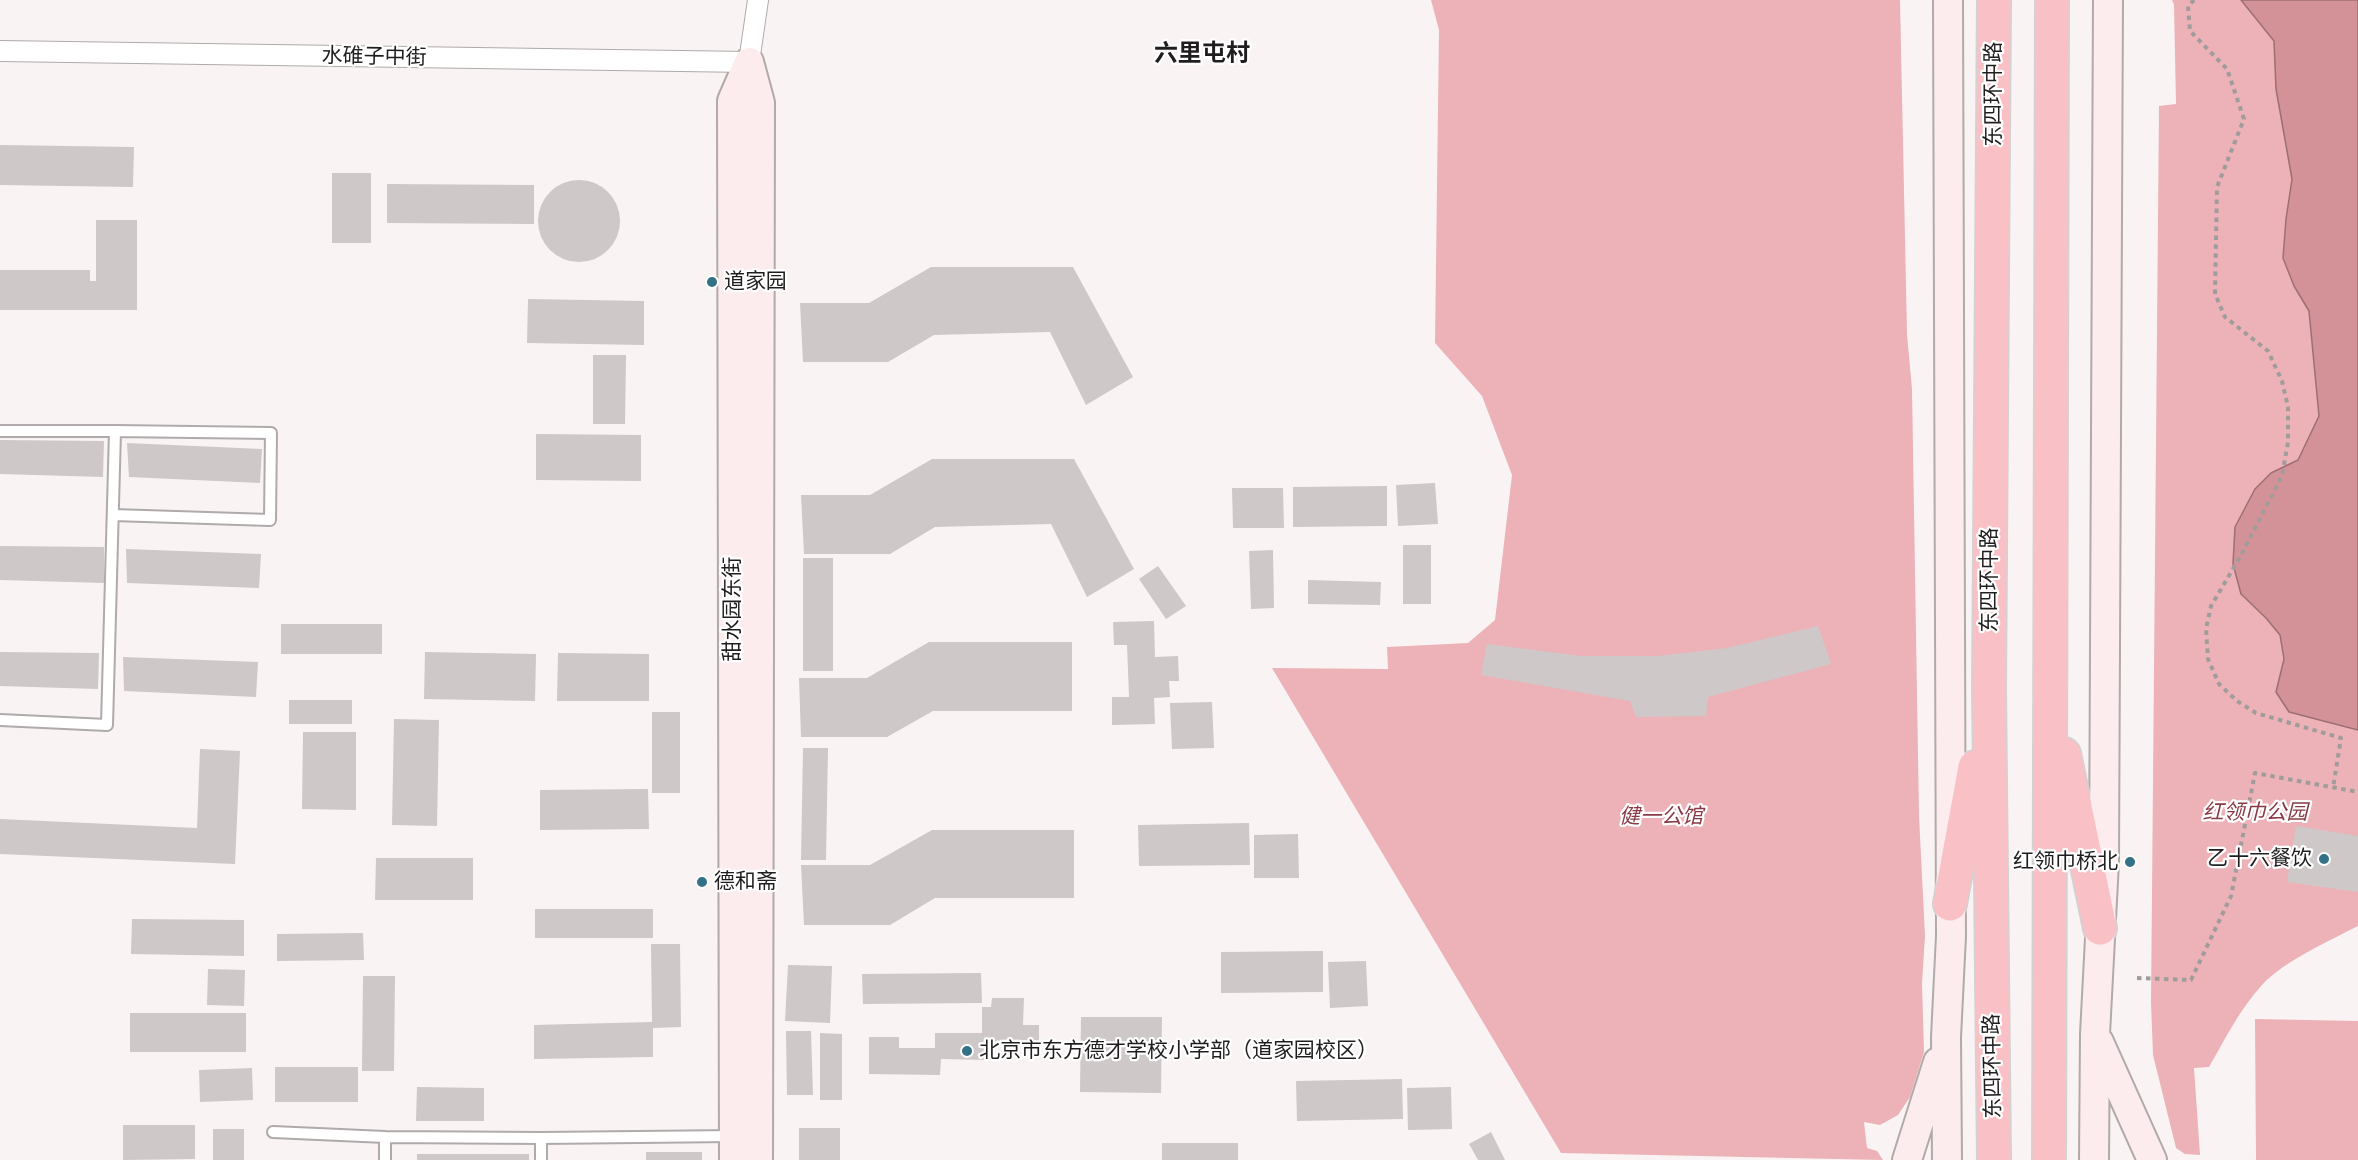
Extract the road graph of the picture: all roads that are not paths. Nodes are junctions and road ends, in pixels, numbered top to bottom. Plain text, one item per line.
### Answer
1 (758, 0) edge
2 (1948, 1) edge
3 (2052, 1) edge
4 (2108, 1) edge
5 (1994, 2) edge
6 (0, 51) edge
7 (749, 62) junction
8 (115, 431) junction
9 (0, 432) edge
10 (112, 514) junction
11 (2050, 686) junction
12 (1989, 688) junction
13 (0, 720) edge
14 (1950, 904) junction
15 (2100, 928) junction
16 (2095, 1034) junction
17 (1946, 1037) junction
18 (273, 1132) dead end
19 (385, 1137) junction
20 (541, 1138) junction
21 (734, 1148) edge
22 (385, 1160) edge
23 (541, 1160) edge
24 (758, 1160) edge
25 (1907, 1160) edge
26 (1947, 1160) edge
27 (1994, 1160) edge
28 (2049, 1160) edge
29 (2094, 1160) edge
30 (2152, 1160) edge

1 - 7 street, 甜水园东街
2 - 14 street, 东四环中路
3 - 11 highway
4 - 15 street
5 - 12 highway, 东四环中路
6 - 7 street, 水碓子中街
7 - 21 street, 甜水园东街
7 - 24 street, 甜水园东街
8 - 9 lane
8 - 10 lane
8 - 10 lane
10 - 13 lane
11 - 15 highway
11 - 28 highway
12 - 14 highway
12 - 27 highway, 东四环中路
14 - 17 street, 东四环中路
15 - 16 street
16 - 29 street
16 - 30 street
17 - 25 street
17 - 26 street, 东四环中路
18 - 19 lane
19 - 20 lane
19 - 22 lane
20 - 21 lane
20 - 23 lane

